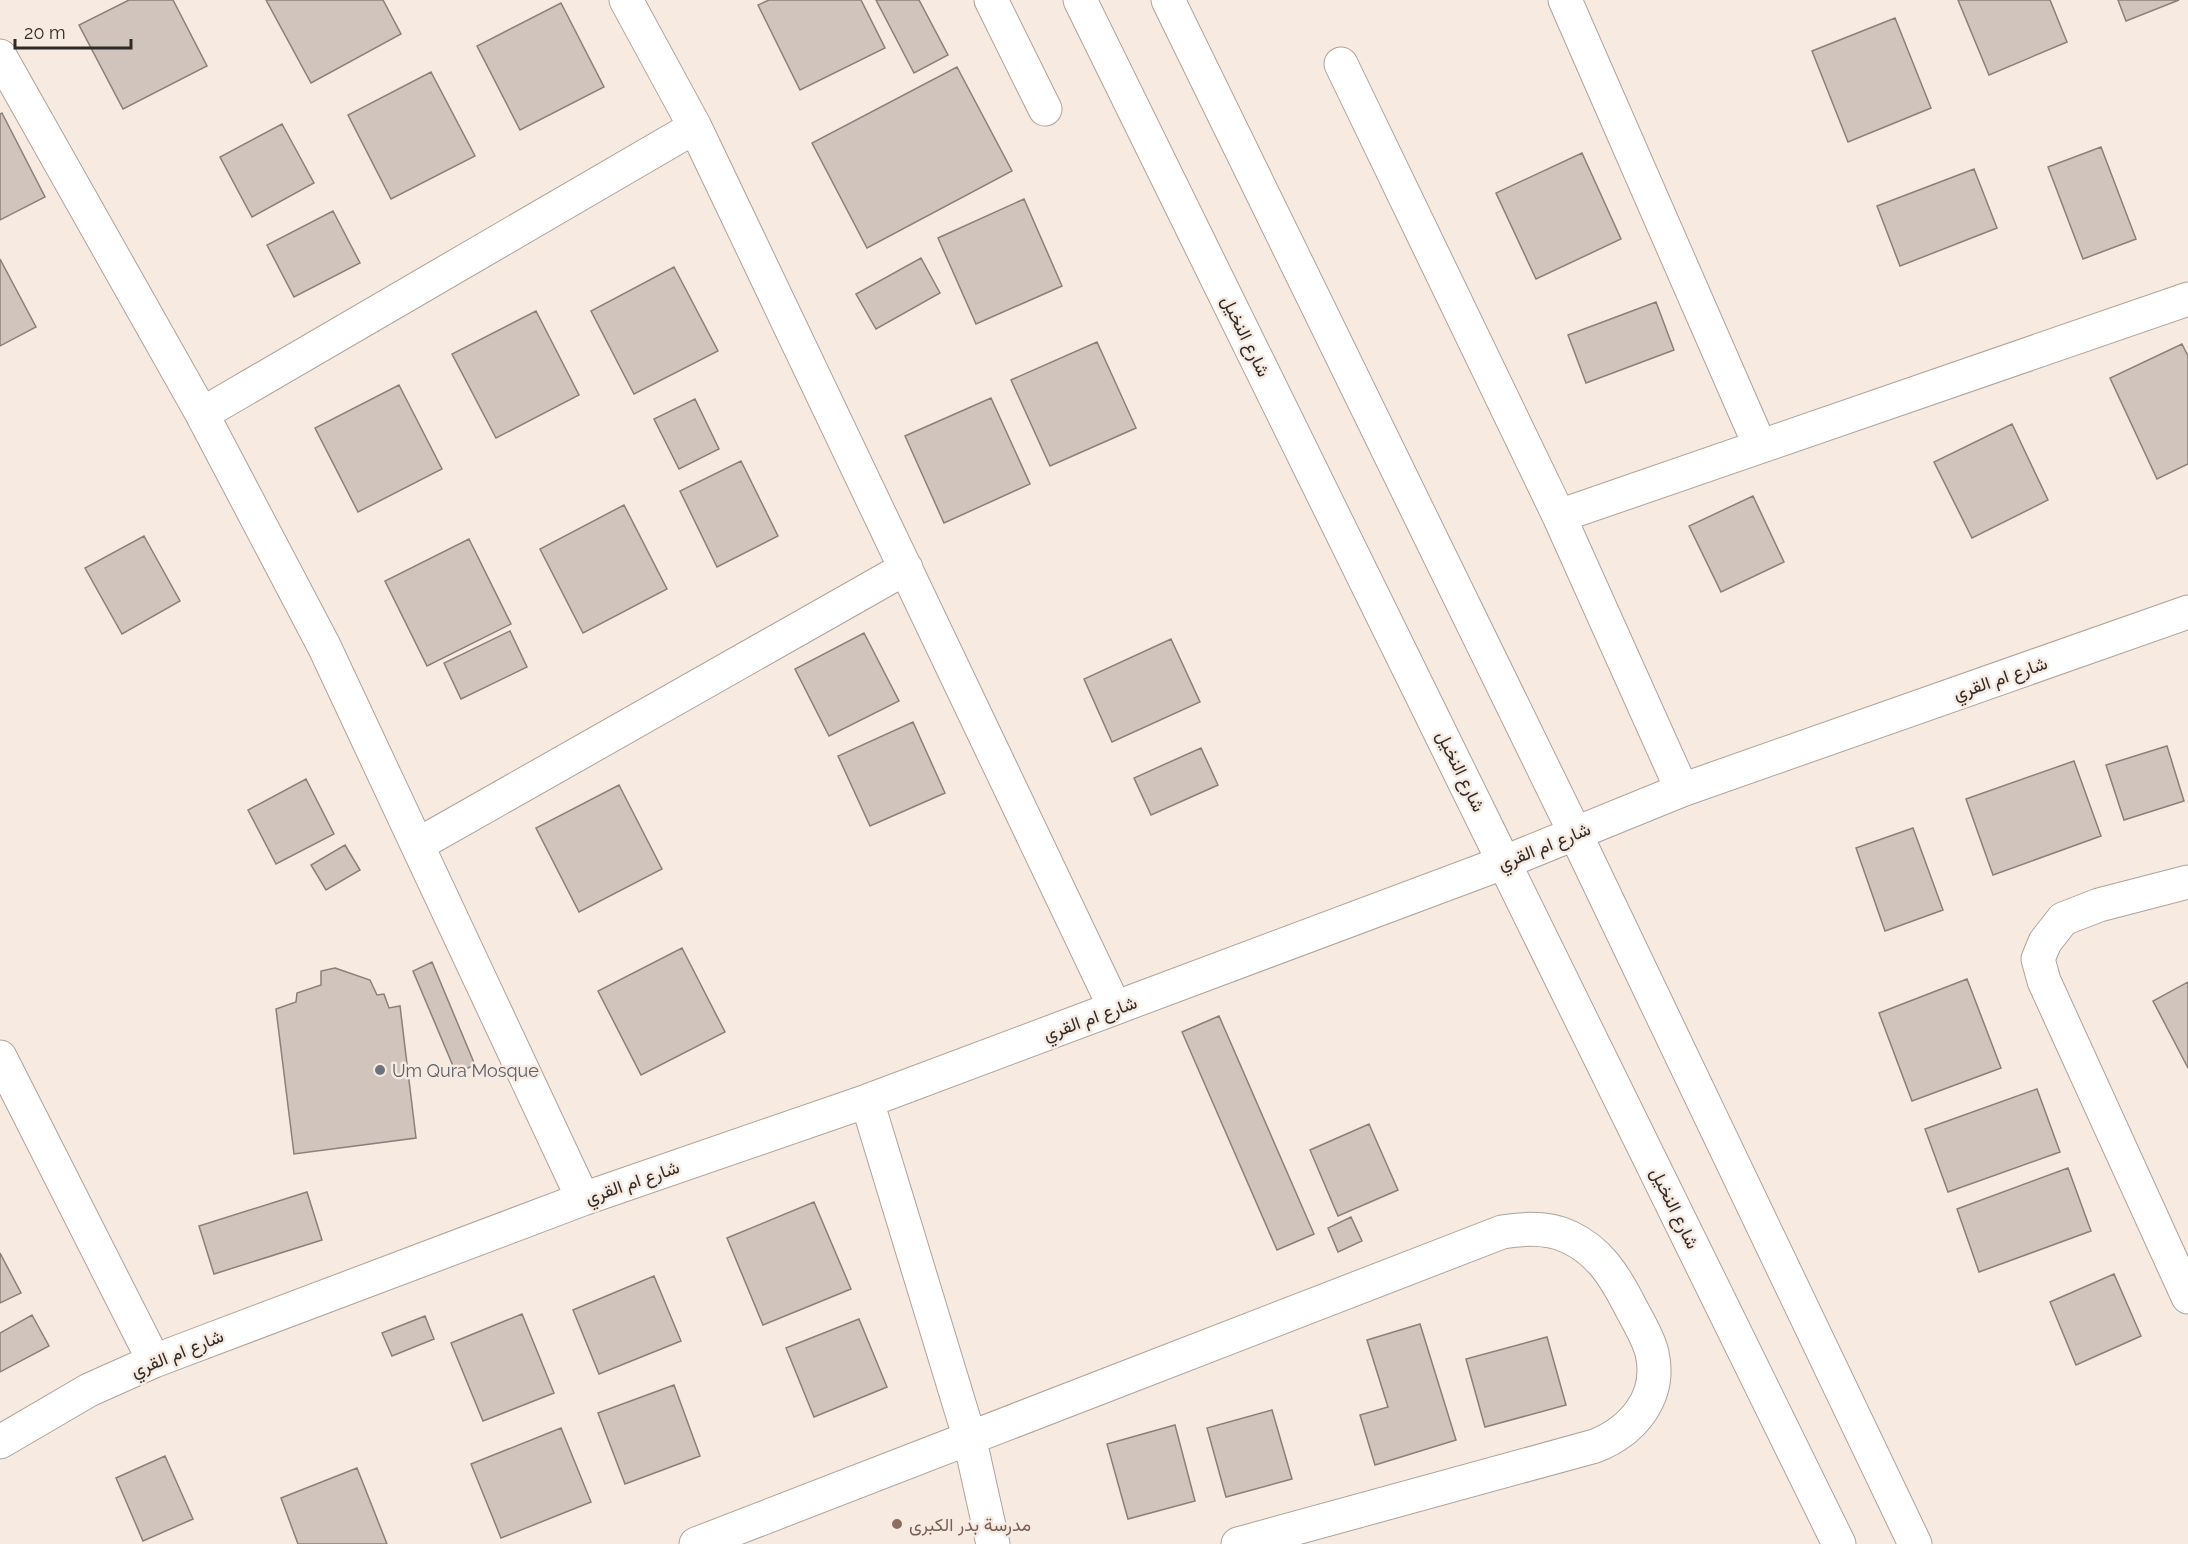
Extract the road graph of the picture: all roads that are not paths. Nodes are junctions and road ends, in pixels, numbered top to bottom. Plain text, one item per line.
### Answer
1 (626, 0) edge
2 (991, 0) edge
3 (1080, 0) edge
4 (1168, 0) edge
5 (1565, 0) edge
6 (0, 57) edge
7 (1341, 64) dead end
8 (1045, 109) dead end
9 (695, 127) junction
10 (2188, 299) edge
11 (202, 414) junction
12 (1760, 446) junction
13 (1559, 516) junction
14 (906, 568) junction
15 (2188, 612) edge
16 (1682, 790) junction
17 (1575, 833) junction
18 (419, 844) junction
19 (1505, 862) junction
20 (2188, 882) edge
21 (1115, 1008) junction
22 (0, 1057) edge
23 (867, 1101) junction
24 (583, 1199) junction
25 (2188, 1297) edge
26 (154, 1360) junction
27 (969, 1436) junction
28 (0, 1442) edge
29 (696, 1544) edge
30 (993, 1544) edge
31 (1238, 1544) edge
32 (1839, 1544) edge
33 (1916, 1544) edge

1 - 9 street
2 - 8 street
3 - 19 street, شارع النخيل
4 - 17 street
5 - 12 street
6 - 11 street
7 - 13 street
9 - 11 street
9 - 14 street
10 - 12 street
11 - 18 street
12 - 13 street
13 - 16 street
14 - 18 street
14 - 21 street
15 - 16 street, شارع ام القري
16 - 17 street, شارع ام القري
17 - 19 street, شارع ام القري
17 - 33 street
18 - 24 street
19 - 21 street, شارع ام القري
19 - 32 street, شارع النخيل
20 - 25 street
21 - 23 street, شارع ام القري
22 - 26 street
23 - 24 street, شارع ام القري
23 - 27 street
24 - 26 street, شارع ام القري
26 - 28 street, شارع ام القري
27 - 29 street
27 - 30 street
27 - 31 street

